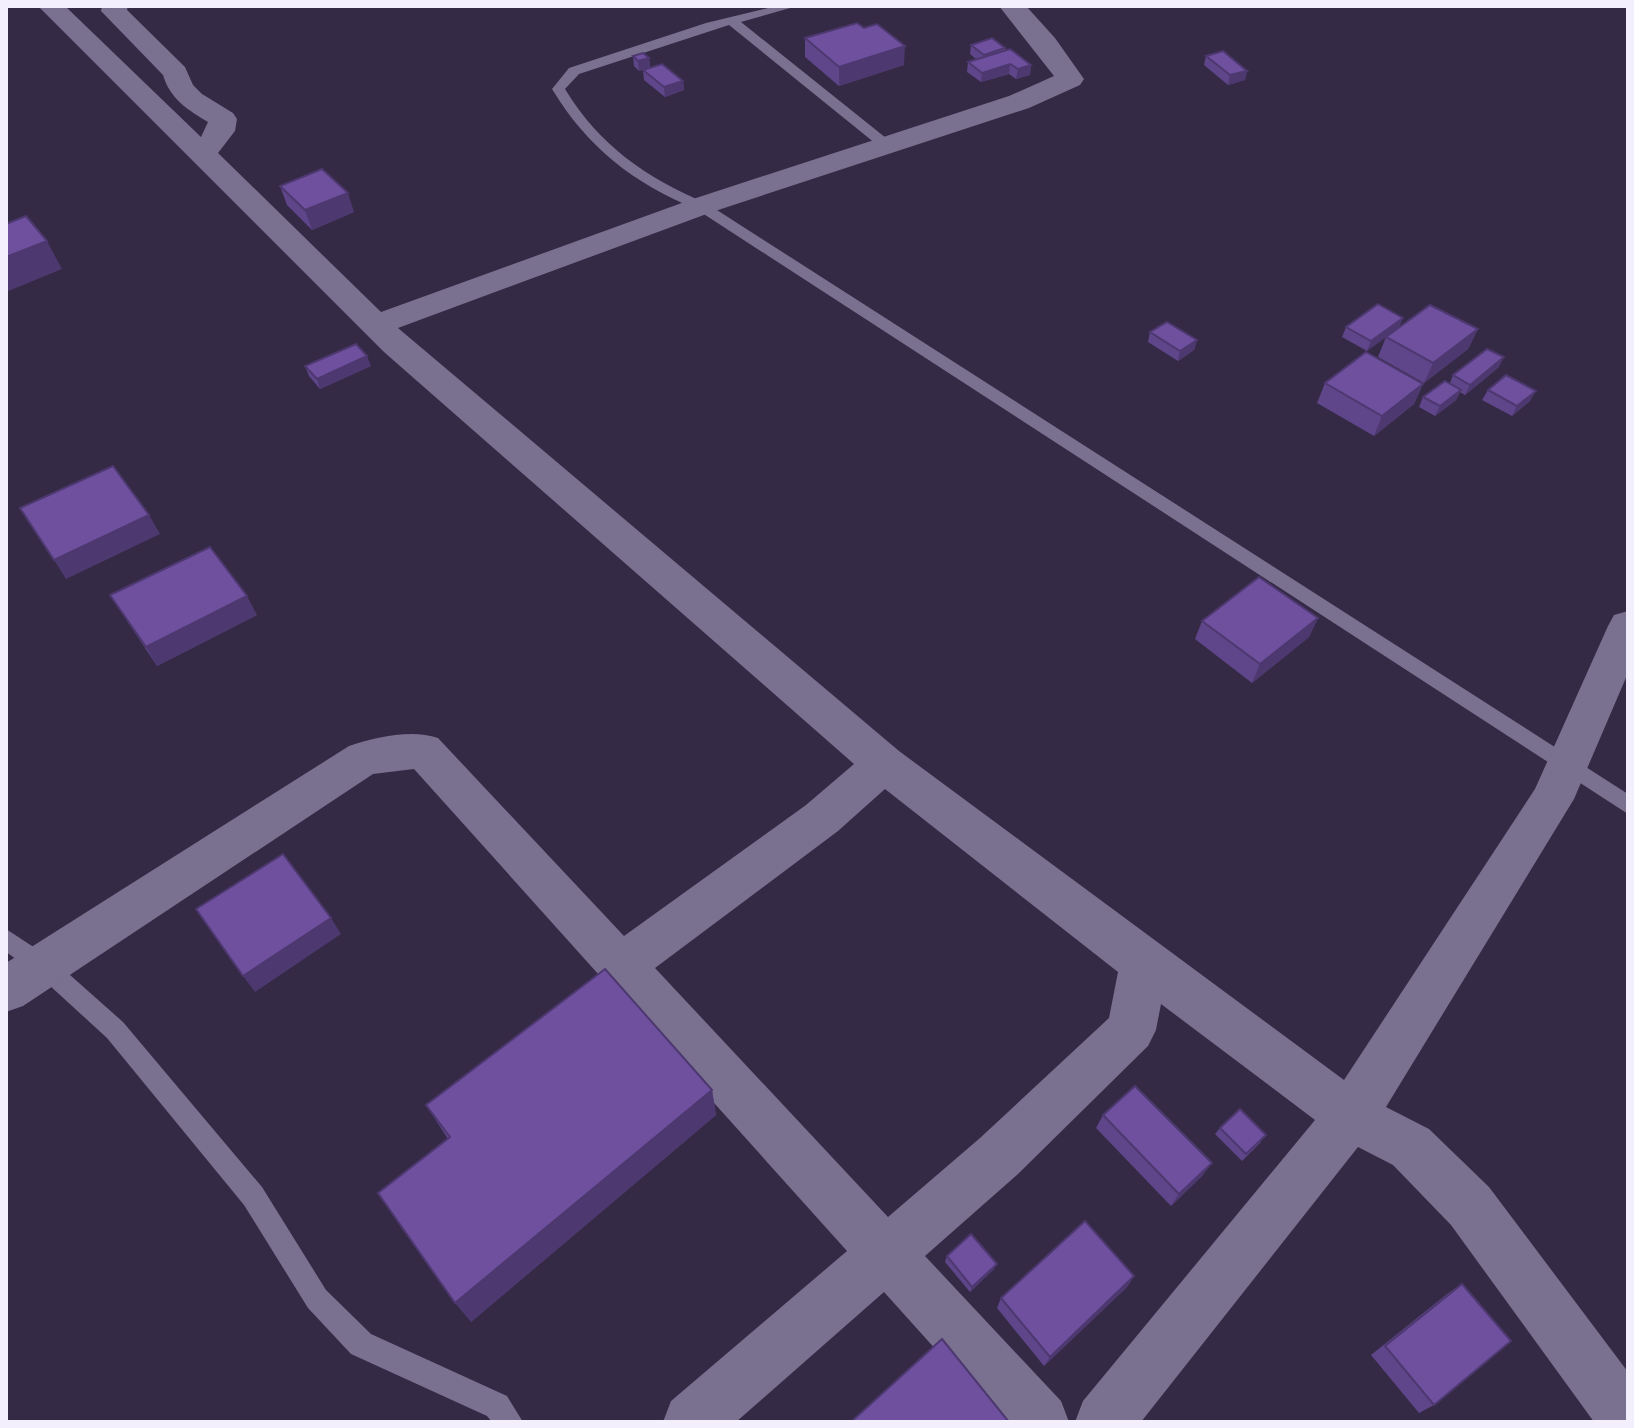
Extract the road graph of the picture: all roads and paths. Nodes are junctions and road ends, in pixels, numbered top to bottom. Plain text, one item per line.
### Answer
1 (51, 6) edge
2 (115, 6) edge
3 (791, 6) edge
4 (1012, 6) edge
5 (732, 21) junction
6 (886, 145) junction
7 (202, 154) junction
8 (701, 206) junction
9 (376, 325) junction
10 (1628, 626) edge
11 (884, 764) junction
12 (1567, 766) junction
13 (1628, 805) edge
14 (6, 939) edge
15 (1144, 963) junction
16 (620, 966) junction
17 (25, 978) edge
18 (1351, 1116) junction
19 (884, 1253) junction
20 (1628, 1420) edge
21 (509, 1422) edge
22 (692, 1422) edge
23 (1040, 1422) edge
24 (1104, 1422) edge

1 - 7 street
2 - 7 street
3 - 5 lane
4 - 6 street
5 - 6 lane
5 - 8 lane
6 - 8 street
7 - 9 street
8 - 9 street
8 - 12 lane
9 - 11 street
10 - 12 street
11 - 15 street
11 - 16 street
12 - 13 lane
12 - 18 street
14 - 17 lane
15 - 18 street
15 - 19 street
16 - 17 street
16 - 19 street
17 - 21 lane
18 - 20 street
18 - 24 street
19 - 22 street
19 - 23 street

